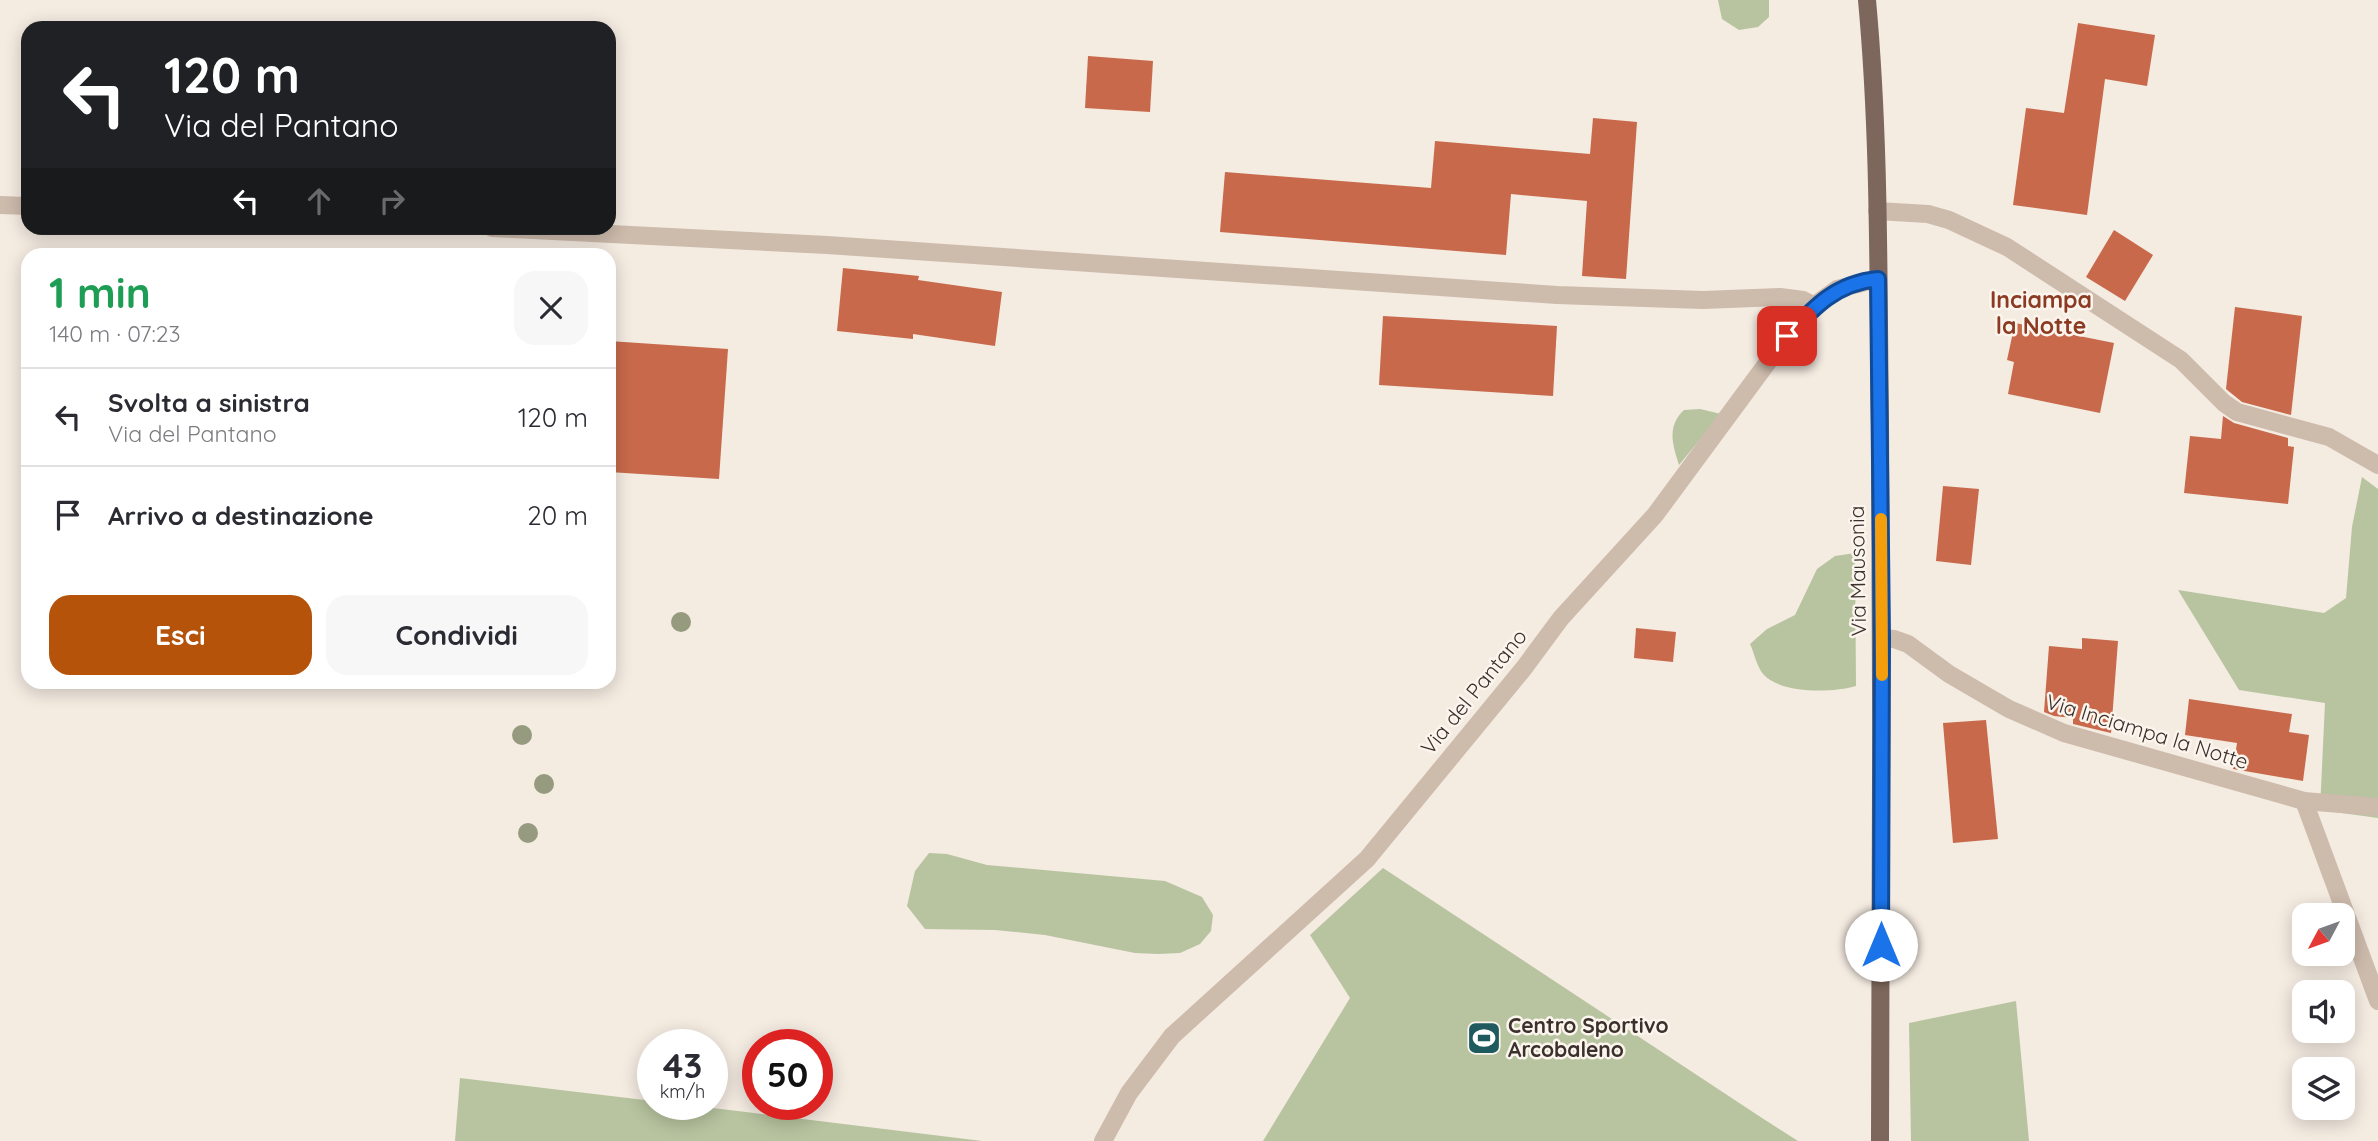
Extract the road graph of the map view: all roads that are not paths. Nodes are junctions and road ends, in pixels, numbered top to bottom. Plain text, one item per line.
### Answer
1 (1867, 0) edge
2 (0, 205) edge
3 (21, 206) edge
4 (1877, 211) junction
5 (616, 234) edge
6 (1878, 279) junction
7 (1815, 306) junction
8 (2378, 465) edge
9 (1882, 638) junction
10 (2304, 801) junction
11 (2378, 807) edge
12 (2378, 1001) edge
13 (1103, 1141) edge
14 (1880, 1141) edge

1 - 4 main road, Via Mausonia
2 - 3 street
4 - 6 main road, Via Mausonia
4 - 8 street
5 - 7 street
6 - 7 street, Via del Pantano
6 - 9 main road, Via Mausonia
7 - 13 street, Via del Pantano
9 - 10 street, Via Inciampa la Notte
9 - 14 main road, Via Mausonia
10 - 11 street, Via Inciampa la Notte
10 - 12 street

